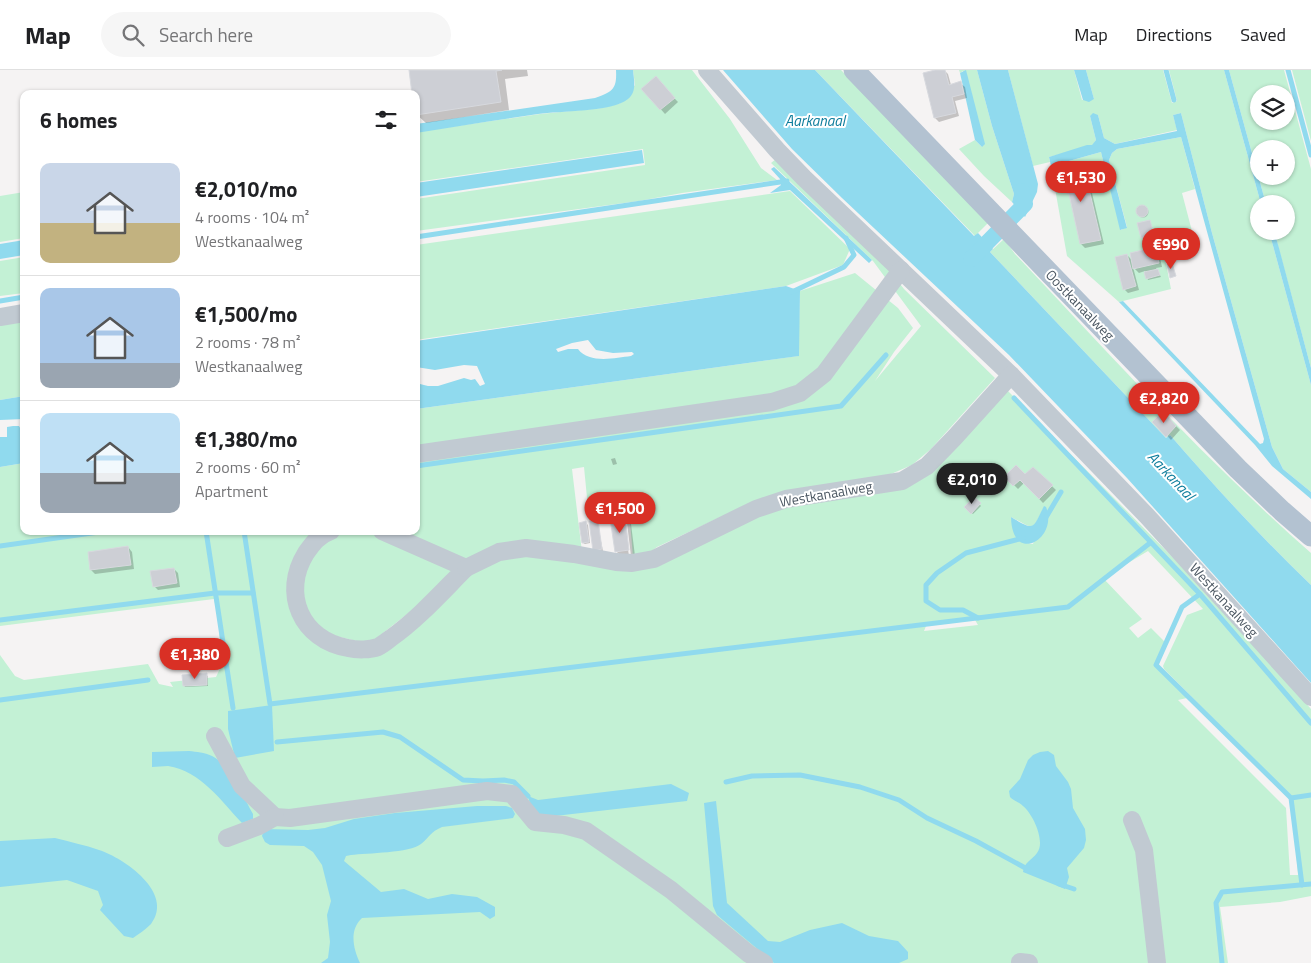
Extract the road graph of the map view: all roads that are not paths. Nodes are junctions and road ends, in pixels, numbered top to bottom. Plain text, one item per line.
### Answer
1 (707, 70) edge
2 (854, 70) edge
3 (901, 270) junction
4 (20, 314) edge
5 (0, 317) edge
6 (1010, 375) junction
7 (420, 453) edge
8 (321, 535) edge
9 (391, 535) edge
10 (1311, 536) edge
11 (466, 568) junction
12 (1311, 697) edge
13 (215, 736) dead end
14 (275, 817) junction
15 (1132, 820) dead end
16 (227, 838) dead end
17 (764, 963) edge
18 (1157, 963) edge

1 - 3 street, Westkanaalweg
2 - 10 main road, Oostkanaalweg
3 - 6 street, Westkanaalweg
3 - 7 street
4 - 5 street
6 - 11 street, Westkanaalweg
6 - 12 street, Westkanaalweg
8 - 11 street, Westkanaalweg
9 - 11 street
13 - 14 street
14 - 16 street
14 - 17 street
15 - 18 street

